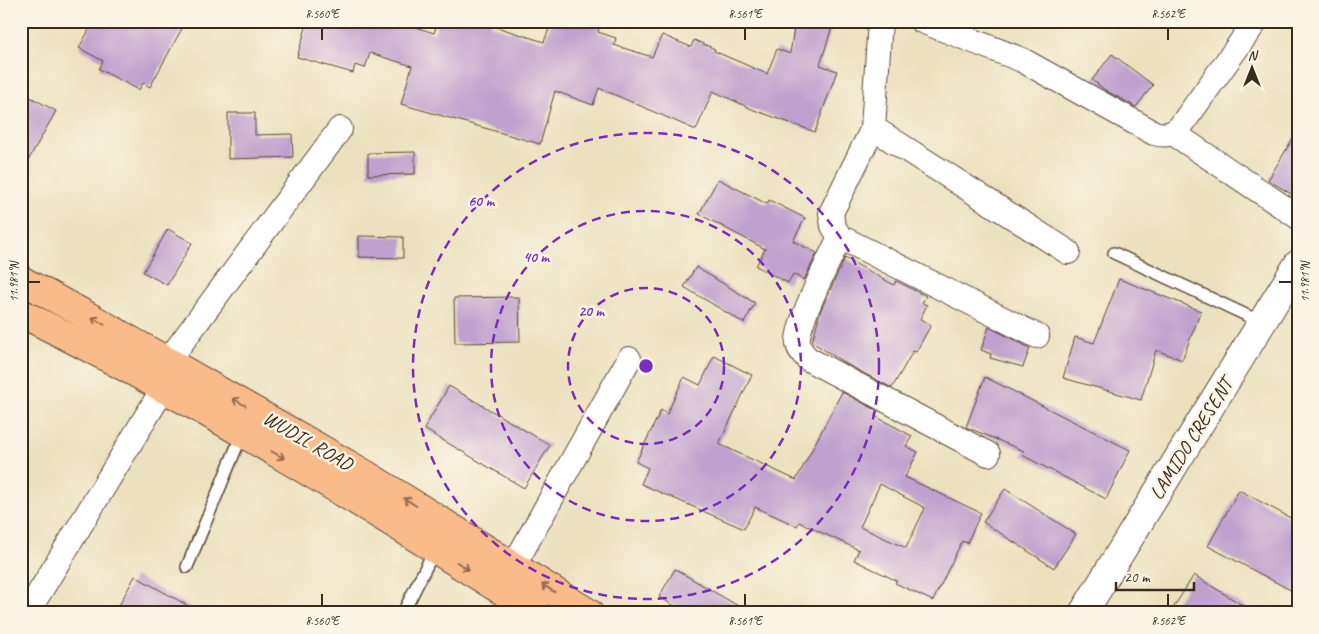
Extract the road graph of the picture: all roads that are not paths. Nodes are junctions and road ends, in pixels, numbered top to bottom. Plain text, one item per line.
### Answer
1 (880, 21) edge
2 (922, 21) edge
3 (1256, 21) edge
4 (872, 128) junction
5 (340, 129) dead end
6 (1173, 133) junction
7 (1298, 217) edge
8 (840, 236) junction
9 (1068, 252) dead end
10 (1114, 253) dead end
11 (1298, 264) edge
12 (21, 280) edge
13 (21, 313) edge
14 (1263, 323) junction
15 (1037, 336) dead end
16 (629, 359) dead end
17 (168, 361) junction
18 (163, 389) junction
19 (242, 434) junction
20 (988, 454) dead end
21 (435, 549) junction
22 (187, 567) dead end
23 (513, 567) junction
24 (27, 613) edge
25 (403, 613) edge
26 (537, 613) edge
27 (589, 613) edge
28 (1083, 613) edge

1 - 4 street
2 - 6 street
3 - 6 street
4 - 8 street
4 - 9 street
5 - 17 street
6 - 7 street
8 - 15 street
8 - 20 street
10 - 14 lane
11 - 14 street, LAMIDO CRESENT
17 -> 12 main road, WUDIL ROAD
13 - 18 main road, WUDIL ROAD
14 - 28 street, LAMIDO CRESENT
16 - 23 street
23 -> 17 main road, WUDIL ROAD
18 - 19 main road, WUDIL ROAD
18 - 24 street
19 -> 21 main road, WUDIL ROAD
19 - 22 lane
21 - 25 lane
21 -> 26 main road, WUDIL ROAD
27 -> 23 main road, WUDIL ROAD

